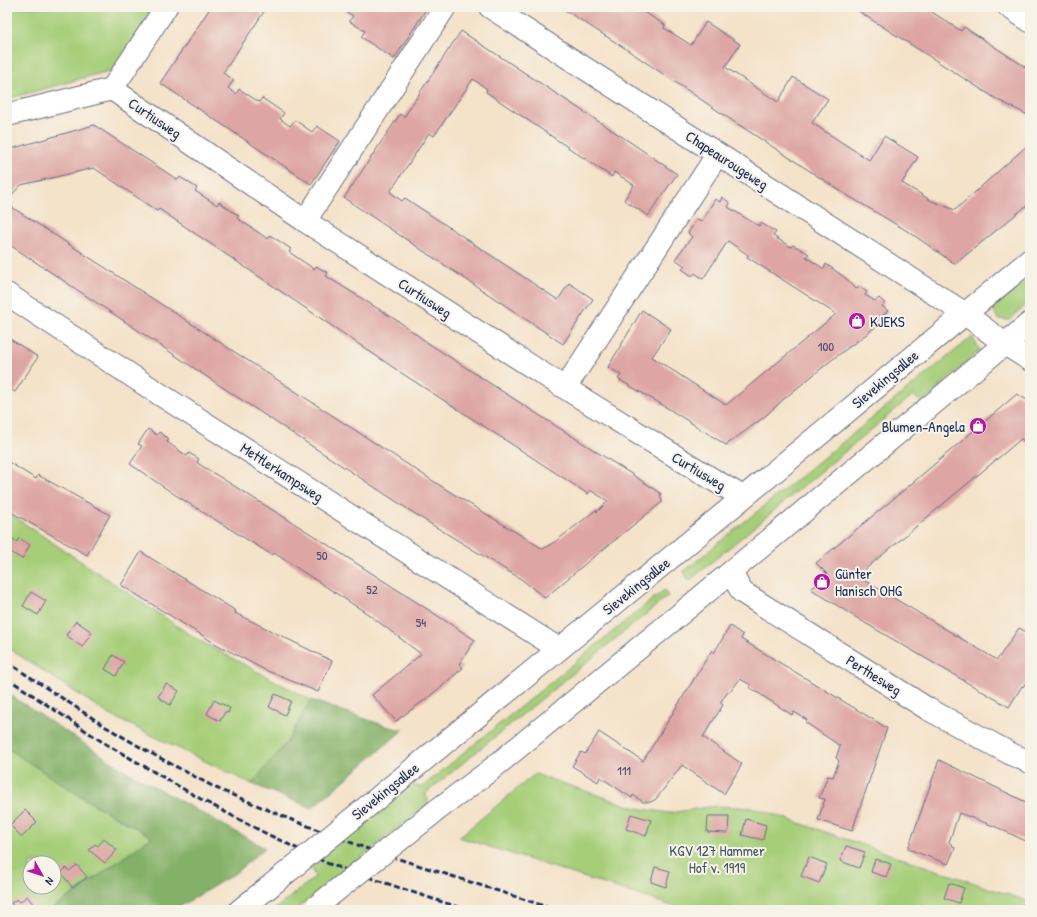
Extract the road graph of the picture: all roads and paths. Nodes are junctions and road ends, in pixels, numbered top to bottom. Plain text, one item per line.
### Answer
1 (166, 7) edge
2 (445, 7) edge
3 (490, 7) edge
4 (1009, 7) edge
5 (1030, 21) edge
6 (112, 89) junction
7 (7, 116) edge
8 (718, 155) junction
9 (305, 221) junction
10 (1030, 260) edge
11 (7, 294) edge
12 (964, 313) junction
13 (1030, 323) edge
14 (1005, 344) junction
15 (1030, 360) edge
16 (565, 388) junction
17 (743, 497) junction
18 (731, 573) junction
19 (559, 649) junction
20 (1030, 762) edge
21 (314, 908) edge
22 (240, 910) edge

1 - 6 street
2 - 9 street
3 - 8 street, Chapeaurougeweg
4 - 5 street
6 - 7 street
6 - 9 street, Curtiusweg
8 - 12 street, Chapeaurougeweg
8 - 16 street
9 - 16 street, Curtiusweg
10 - 12 street, Sievekingsallee
11 - 19 street, Mettlerkampsweg
12 - 14 street, Chapeaurougeweg
12 - 17 street, Sievekingsallee
13 - 14 street
14 - 15 street, Chapeaurougeweg
14 - 18 street
16 - 17 street, Curtiusweg
17 - 19 street, Sievekingsallee
18 - 20 street, Perthesweg
18 - 21 street, bridge
19 - 22 street, Sievekingsallee, bridge

